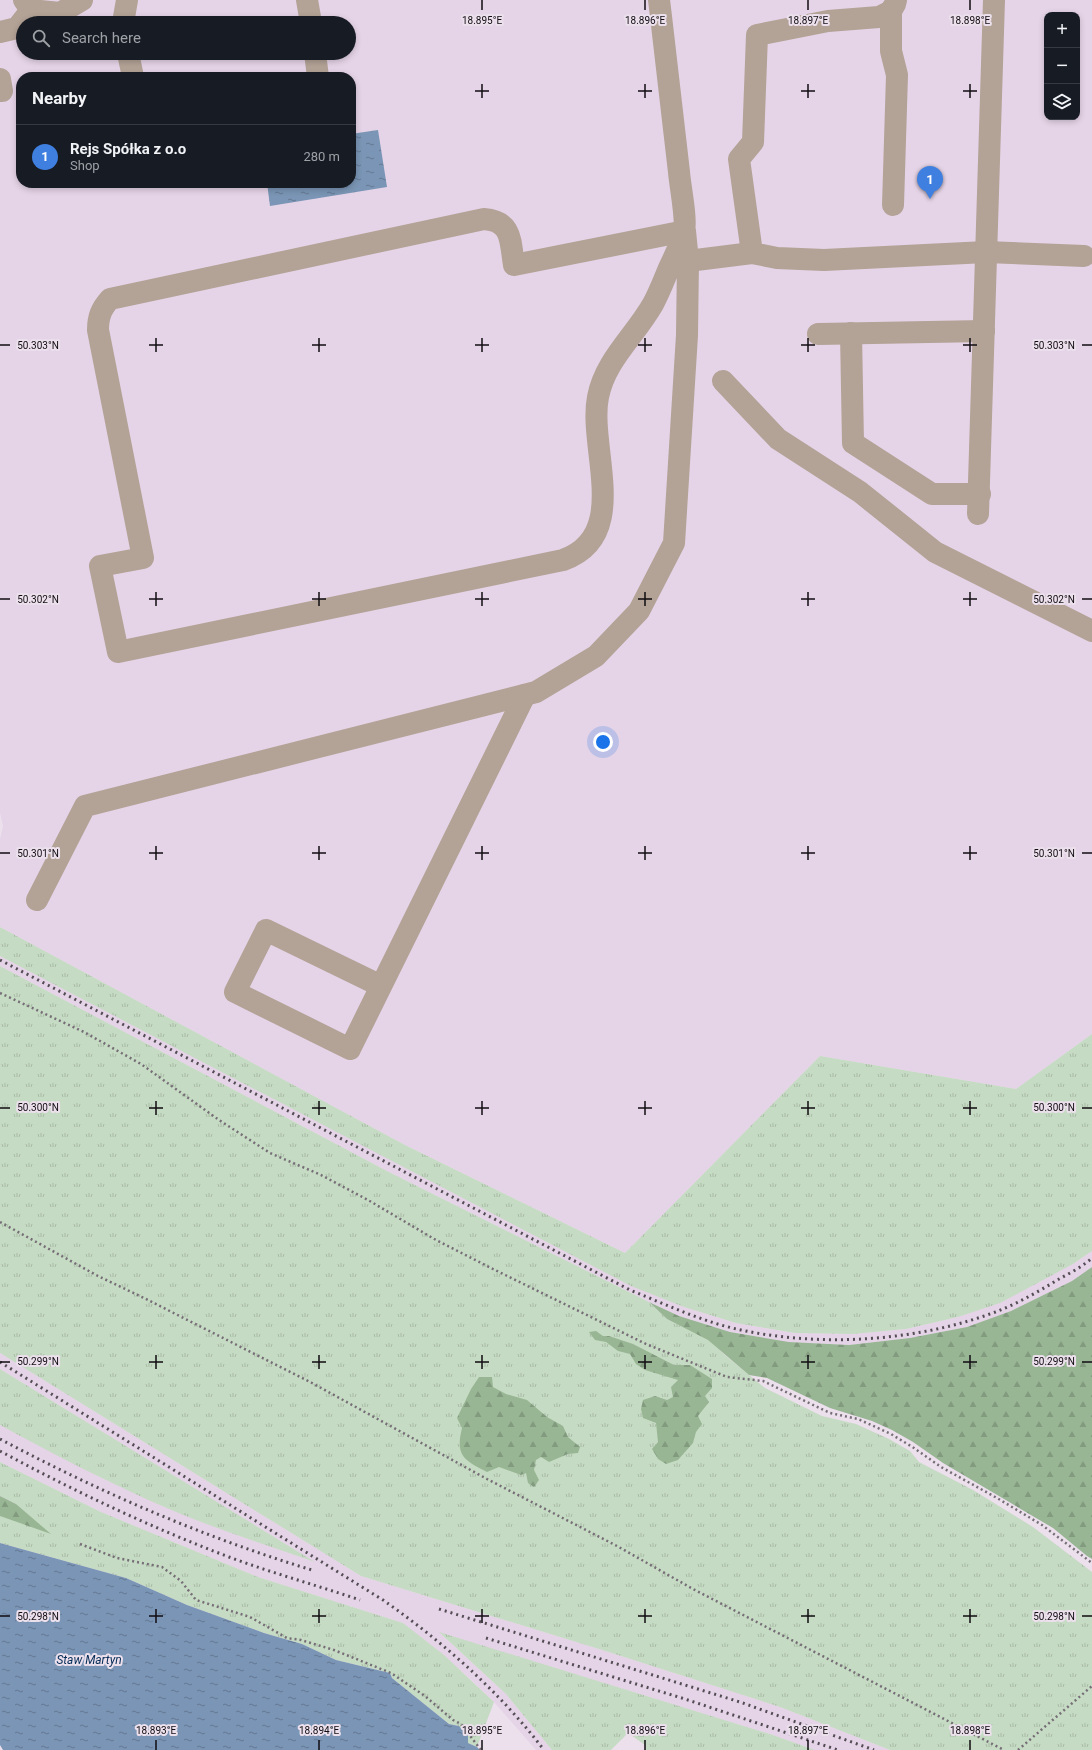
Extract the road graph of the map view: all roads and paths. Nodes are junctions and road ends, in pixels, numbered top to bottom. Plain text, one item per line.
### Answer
1 (82, 0) edge
2 (127, 0) edge
3 (307, 0) edge
4 (659, 0) edge
5 (994, 0) edge
6 (28, 5) edge
7 (893, 5) edge
8 (23, 16) edge
9 (124, 16) edge
10 (310, 16) edge
11 (16, 28) edge
12 (0, 32) edge
13 (129, 60) edge
14 (316, 60) edge
15 (132, 72) edge
16 (317, 72) edge
17 (0, 79) edge
18 (0, 91) edge
19 (893, 205) dead end
20 (685, 231) junction
21 (752, 252) junction
22 (986, 252) junction
23 (1084, 256) dead end
24 (688, 261) junction
25 (984, 331) junction
26 (851, 333) junction
27 (818, 334) dead end
28 (723, 381) dead end
29 (1092, 631) edge
30 (525, 695) junction
31 (37, 900) dead end
32 (381, 986) junction
33 (0, 993) edge
34 (0, 1222) edge
35 (80, 1544) dead end
36 (1092, 1563) edge
37 (1092, 1686) edge
38 (481, 1750) edge
39 (1004, 1750) edge
40 (1018, 1750) edge

1 - 6 lane
2 - 9 lane
3 - 10 lane
4 - 20 lane
5 - 22 lane
6 - 8 lane
7 - 19 lane
7 - 21 lane
11 - 12 lane
13 - 15 lane
14 - 16 lane
17 - 18 lane
20 - 20 lane
20 - 24 lane
21 - 22 lane
21 - 24 lane
22 - 23 lane
22 - 25 lane
24 - 30 lane
25 - 26 lane
25 - 26 lane
26 - 27 lane
28 - 29 lane
30 - 31 lane
30 - 32 lane
32 - 32 lane
33 - 36 path
34 - 39 path
35 - 38 path
37 - 40 path

